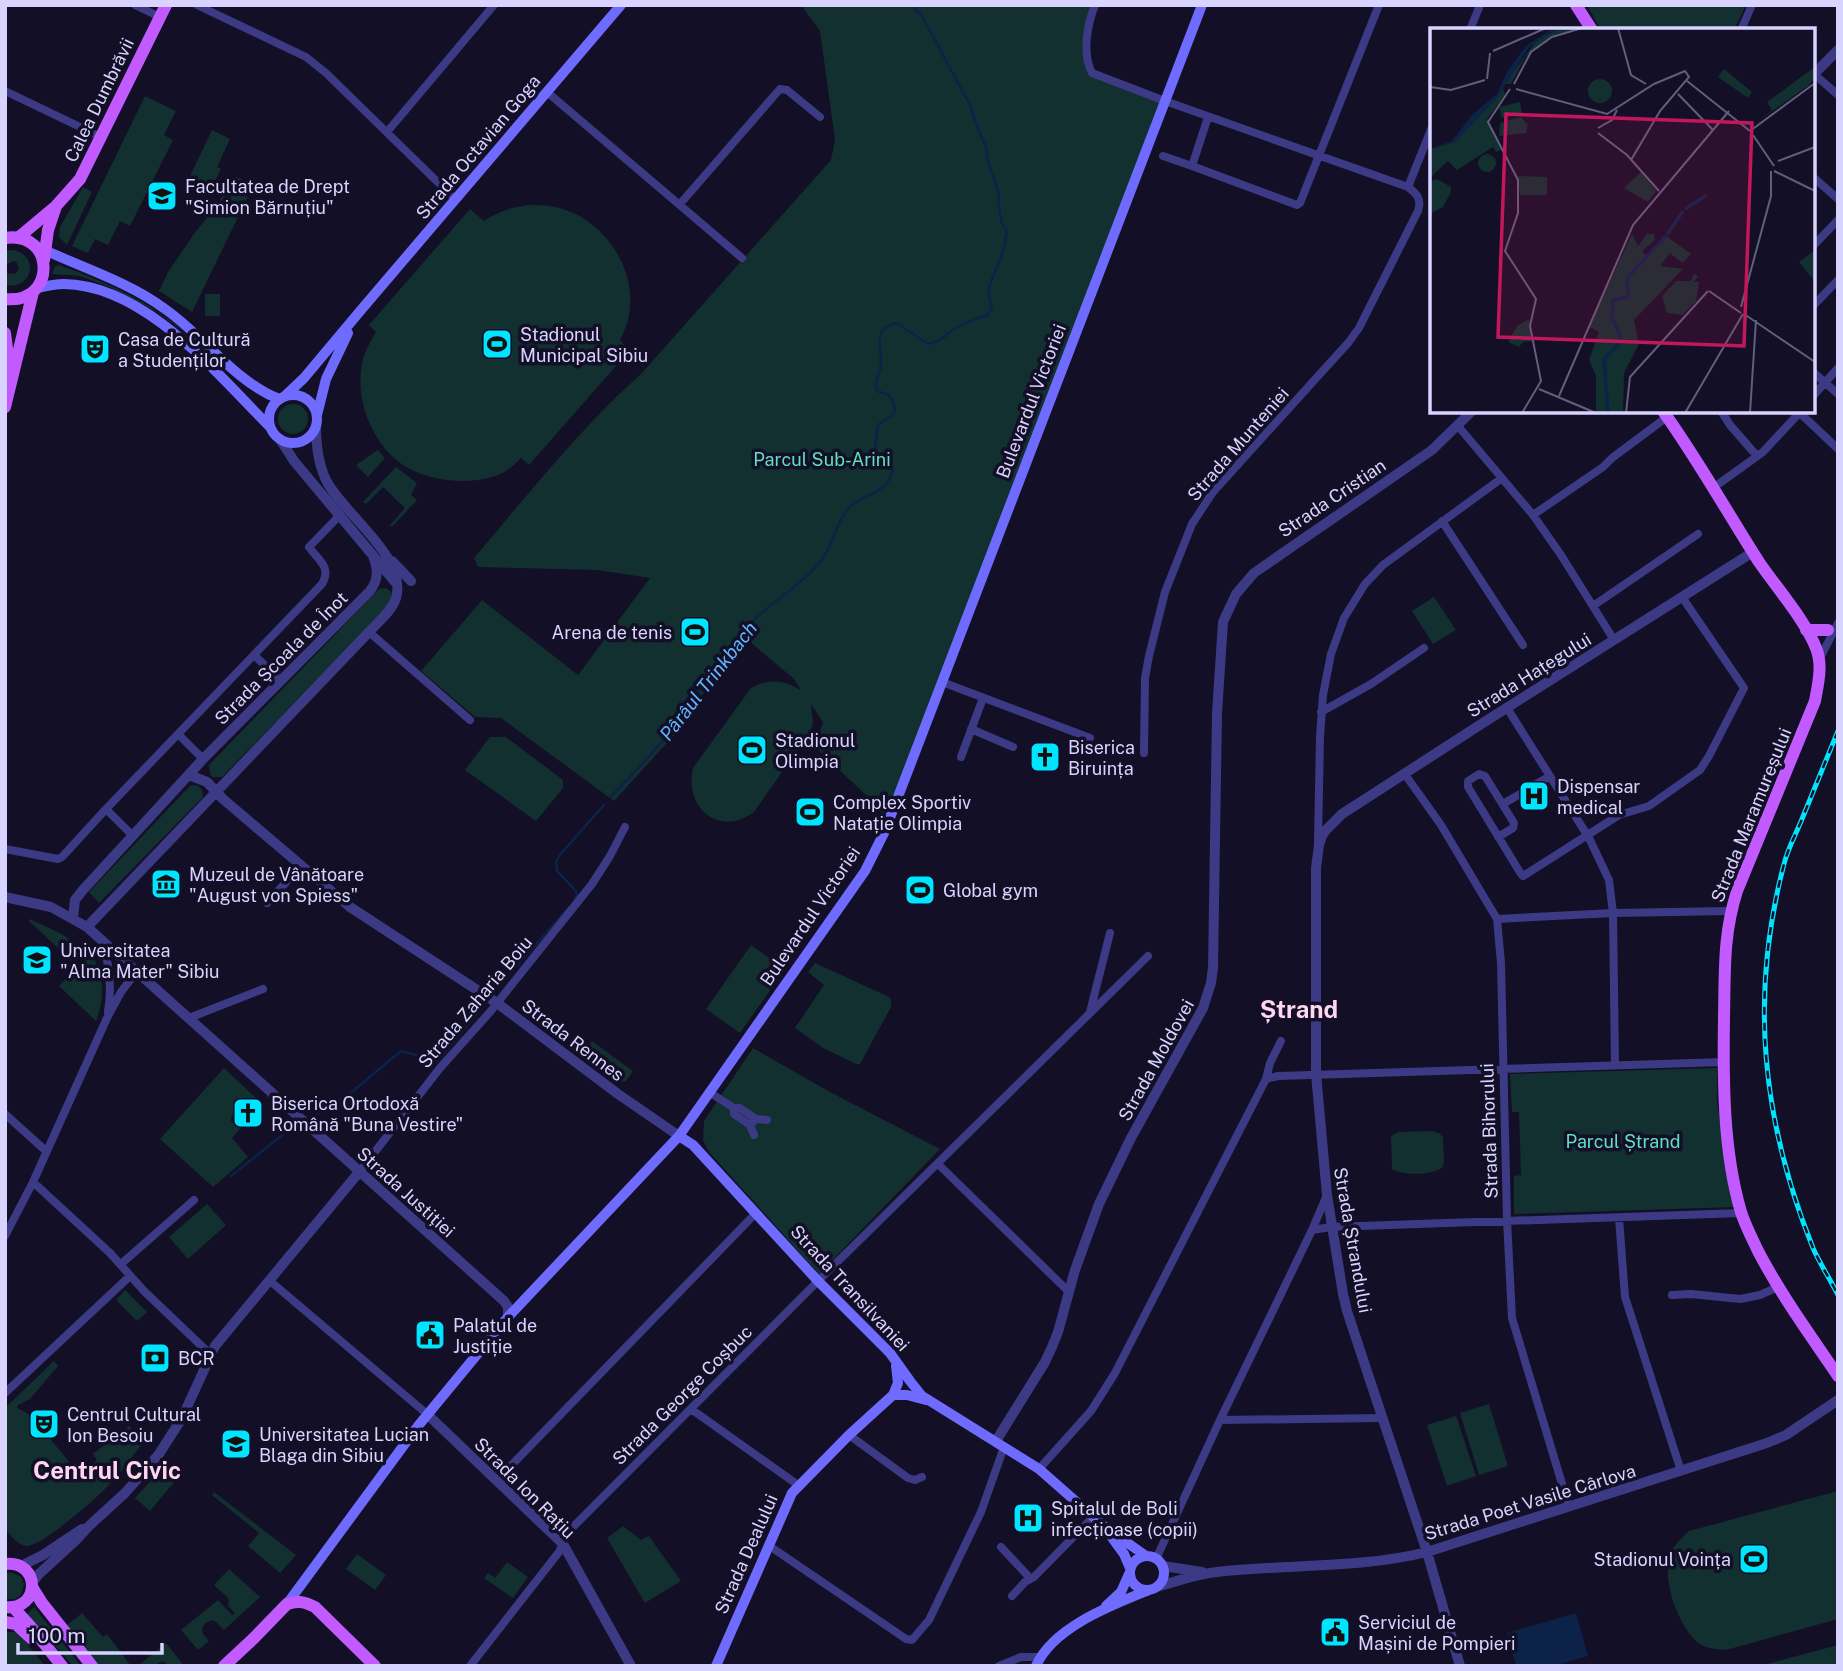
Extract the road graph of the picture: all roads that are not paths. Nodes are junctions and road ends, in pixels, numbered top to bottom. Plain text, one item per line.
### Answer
1 (135, 5) edge
2 (197, 5) edge
3 (494, 5) edge
4 (621, 5) edge
5 (1095, 5) edge
6 (1202, 5) edge
7 (1379, 5) edge
8 (1480, 5) edge
9 (1576, 5) edge
10 (1752, 5) edge
11 (163, 11) edge
12 (1471, 28) edge
13 (1591, 28) edge
14 (1742, 28) edge
15 (1838, 50) edge
16 (1815, 73) edge
17 (1815, 75) edge
18 (5, 91) edge
19 (547, 92) junction
20 (1838, 95) edge
21 (1165, 102) junction
22 (820, 117) dead end
23 (1208, 117) junction
24 (387, 132) junction
25 (1430, 132) edge
26 (101, 137) junction
27 (1163, 156) dead end
28 (1320, 157) junction
29 (1192, 166) junction
30 (1815, 179) edge
31 (1408, 187) junction
32 (1838, 199) edge
33 (456, 200) junction
34 (680, 204) junction
35 (56, 206) junction
36 (1838, 220) edge
37 (10, 237) edge
38 (1815, 244) edge
39 (41, 252) junction
40 (742, 258) dead end
41 (1838, 280) edge
42 (35, 290) junction
43 (5, 299) edge
44 (1815, 304) edge
45 (361, 310) junction
46 (5, 333) edge
47 (1838, 368) edge
48 (1815, 374) edge
49 (11, 379) junction
50 (1824, 382) junction
51 (1815, 393) edge
52 (1838, 394) edge
53 (282, 397) junction
54 (5, 407) edge
55 (1470, 413) edge
56 (1722, 413) edge
57 (1799, 413) edge
58 (1801, 413) edge
59 (1665, 414) edge
60 (316, 421) junction
61 (1458, 426) junction
62 (270, 427) junction
63 (280, 439) junction
64 (1838, 449) edge
65 (1757, 456) junction
66 (1502, 478) junction
67 (1713, 488) junction
68 (1533, 515) junction
69 (340, 516) junction
70 (1442, 521) junction
71 (1698, 534) dead end
72 (376, 551) junction
73 (1753, 552) junction
74 (411, 581) dead end
75 (1682, 597) junction
76 (1593, 606) junction
77 (1223, 622) joint
78 (1834, 625) edge
79 (369, 632) junction
80 (1809, 635) junction
81 (1614, 640) junction
82 (1522, 645) dead end
83 (1424, 648) dead end
84 (254, 655) junction
85 (1819, 660) junction
86 (281, 681) junction
87 (942, 682) junction
88 (983, 698) junction
89 (1507, 708) junction
90 (1321, 712) junction
91 (470, 720) dead end
92 (971, 729) junction
93 (178, 734) junction
94 (1090, 738) dead end
95 (1013, 747) dead end
96 (1144, 753) dead end
97 (961, 757) dead end
98 (203, 759) junction
99 (1404, 773) junction
100 (189, 775) junction
101 (1550, 776) junction
102 (215, 791) junction
103 (1503, 804) junction
104 (106, 809) junction
105 (625, 827) dead end
106 (1326, 830) joint
107 (132, 835) junction
108 (1587, 835) junction
109 (1498, 837) junction
110 (1319, 845) junction
111 (5, 849) edge
112 (301, 866) junction
113 (5, 897) edge
114 (267, 903) dead end
115 (103, 910) junction
116 (1730, 911) junction
117 (1613, 913) junction
118 (73, 918) junction
119 (1497, 919) junction
120 (87, 927) junction
121 (1110, 933) dead end
122 (102, 939) junction
123 (1148, 956) dead end
124 (137, 971) junction
125 (263, 989) dead end
126 (497, 1003) junction
127 (1090, 1012) junction
128 (107, 1018) junction
129 (189, 1018) junction
130 (1281, 1041) dead end
131 (1724, 1062) junction
132 (1615, 1066) junction
133 (1503, 1068) junction
134 (1316, 1074) junction
135 (1266, 1079) junction
136 (709, 1092) junction
137 (5, 1114) edge
138 (767, 1120) dead end
139 (753, 1122) junction
140 (754, 1135) dead end
141 (679, 1136) junction
142 (46, 1151) junction
143 (938, 1164) junction
144 (360, 1171) junction
145 (33, 1182) junction
146 (1327, 1195) junction
147 (194, 1200) dead end
148 (756, 1213) junction
149 (1741, 1213) junction
150 (1619, 1218) junction
151 (1507, 1222) junction
152 (1331, 1227) junction
153 (1312, 1230) junction
154 (5, 1236) edge
155 (121, 1264) junction
156 (131, 1276) junction
157 (270, 1281) junction
158 (818, 1281) junction
159 (1778, 1287) junction
160 (1069, 1292) junction
161 (1672, 1295) dead end
162 (508, 1317) junction
163 (211, 1355) junction
164 (895, 1360) junction
165 (1838, 1376) edge
166 (5, 1393) edge
167 (893, 1395) junction
168 (1838, 1400) edge
169 (928, 1401) junction
170 (691, 1409) junction
171 (427, 1414) junction
172 (1382, 1418) junction
173 (1220, 1420) junction
174 (849, 1435) junction
175 (1000, 1444) junction
176 (1039, 1469) junction
177 (1681, 1471) junction
178 (922, 1477) dead end
179 (497, 1480) junction
180 (798, 1485) junction
181 (1569, 1507) junction
182 (1093, 1517) junction
183 (89, 1526) junction
184 (1105, 1527) junction
185 (563, 1544) junction
186 (768, 1545) junction
187 (1001, 1548) dead end
188 (1427, 1552) junction
189 (5, 1554) edge
190 (1155, 1560) junction
191 (14, 1565) edge
192 (1130, 1571) junction
193 (1213, 1572) junction
194 (1030, 1578) junction
195 (32, 1585) junction
196 (1154, 1588) junction
197 (1012, 1596) dead end
198 (287, 1604) junction
199 (8, 1608) edge
200 (1099, 1612) junction
201 (5, 1622) edge
202 (49, 1651) junction
203 (1038, 1662) edge
204 (62, 1666) edge
205 (92, 1666) edge
206 (223, 1666) edge
207 (375, 1666) edge
208 (470, 1666) edge
209 (631, 1666) edge
210 (716, 1666) edge
211 (999, 1666) edge
212 (1460, 1666) edge

1 - 11 street
2 - 24 street
3 - 24 street
4 - 19 main road, Strada Octavian Goga
5 - 21 street
6 - 21 main road, Bulevardul Victoriei
7 - 28 street
8 - 12 street
9 - 13 main road
10 - 14 street
11 - 26 main road, Calea Dumbrăvii
15 - 16 street
17 - 20 street
18 - 26 street
19 - 33 main road, Strada Octavian Goga
19 - 34 street
21 - 23 street
21 - 87 main road, Bulevardul Victoriei
22 - 34 street
23 - 28 street
23 - 29 street
24 - 33 street
25 - 31 street
26 - 35 main road, Calea Dumbrăvii
27 - 29 street
28 - 29 street
28 - 31 street
30 - 32 street
31 - 96 street, Strada Munteniei
33 - 45 main road, Strada Octavian Goga
34 - 40 street
35 - 37 main road, Calea Dumbrăvii
35 - 39 main road, Calea Dumbrăvii
36 - 38 street
37 - 39 main road
39 - 42 main road, Calea Dumbrăvii
39 - 53 main road
41 - 44 street
42 - 43 main road
42 - 49 main road
42 - 62 main road
45 - 53 main road, Strada Octavian Goga
45 - 60 main road, Strada Octavian Goga
46 - 49 main road
47 - 50 street
48 - 50 street
49 - 54 main road
50 - 51 street
50 - 52 street
53 - 60 main road
53 - 62 main road
55 - 61 street, Strada Cristian
56 - 65 street
57 - 65 street
58 - 64 street
59 - 67 main road, Strada Maramureșului
59 - 68 street
60 - 63 main road
60 - 72 street
61 - 66 street
61 - 77 street, Strada Cristian
62 - 63 main road
63 - 69 street
65 - 67 street
66 - 68 street
66 - 70 street, Strada Ștrandului
67 - 73 main road, Strada Maramureșului
68 - 76 street
69 - 72 street
69 - 84 street
70 - 82 street
70 - 90 street, Strada Ștrandului
71 - 76 street
72 - 74 street
72 - 79 street
72 - 86 street, Strada Școala de Înot
73 - 75 street, Strada Hațegului
73 - 80 main road, Strada Maramureșului
75 - 81 street, Strada Hațegului
75 - 108 street
76 - 81 street
77 - 160 street, Strada Moldovei
78 - 80 main road
78 - 85 street
79 - 91 street
79 - 102 street
80 - 85 main road, Strada Maramureșului
81 - 89 street, Strada Hațegului
83 - 90 street
84 - 86 street
84 - 93 street
85 - 116 main road, Strada Maramureșului
86 - 98 street, Strada Școala de Înot
87 - 88 street
87 - 136 main road, Bulevardul Victoriei
88 - 92 street
88 - 94 street
89 - 99 street, Strada Hațegului
89 - 101 street
90 - 110 street, Strada Ștrandului
92 - 95 street
92 - 97 street
93 - 98 street
93 - 104 street
98 - 100 street, Strada Școala de Înot
99 - 106 street, Strada Hațegului
99 - 119 street, Strada Bihorului
100 - 102 street
100 - 107 street, Strada Școala de Înot
101 - 103 street
101 - 108 street
102 - 112 street, Strada Rennes
102 - 115 street
103 - 109 street
103 - 109 street
104 - 107 street
104 - 111 street
105 - 126 street, Strada Zaharia Boiu
106 - 110 street, Strada Ștrandului
107 - 118 street, Strada Școala de Înot
108 - 109 street
108 - 117 street
110 - 134 street, Strada Ștrandului
112 - 114 street
112 - 126 street, Strada Rennes
113 - 118 street, Strada Justiției
115 - 120 street
115 - 122 street
116 - 117 street
116 - 131 main road, Strada Maramureșului
117 - 119 street
117 - 132 street
118 - 120 street, Strada Justiției
119 - 133 street, Strada Bihorului
120 - 122 street, Strada Justiției
121 - 127 street
122 - 124 street, Strada Justiției
122 - 128 street
123 - 127 street, Strada George Coșbuc
124 - 128 street
124 - 129 street, Strada Justiției
125 - 129 street
126 - 141 street, Strada Rennes
126 - 144 street, Strada Zaharia Boiu
127 - 143 street, Strada George Coșbuc
128 - 142 street
129 - 144 street, Strada Justiției
130 - 135 street
131 - 132 street
131 - 149 main road, Strada Maramureșului
132 - 133 street
133 - 134 street
133 - 151 street, Strada Bihorului
134 - 135 street
134 - 146 street, Strada Ștrandului
135 - 176 street
136 - 139 street
136 - 141 main road, Bulevardul Victoriei
137 - 142 street
138 - 139 street
139 - 140 street
141 - 148 main road, Strada Transilvaniei
141 - 162 main road, Bulevardul Victoriei
142 - 145 street
143 - 158 street, Strada George Coșbuc
143 - 160 street
144 - 157 street, Strada Zaharia Boiu
144 - 162 street, Strada Justiției
145 - 154 street
145 - 155 street
146 - 152 street, Strada Ștrandului
146 - 153 street
147 - 155 street
148 - 158 main road, Strada Transilvaniei
148 - 179 street
149 - 150 street
149 - 159 main road, Strada Maramureșului
150 - 151 street
150 - 177 street
151 - 152 street
151 - 181 street, Strada Bihorului
152 - 153 street
152 - 172 street, Strada Ștrandului
153 - 173 street
155 - 156 street
156 - 163 street
156 - 166 street
157 - 163 street, Strada Zaharia Boiu
157 - 171 street
158 - 164 main road, Strada Transilvaniei
158 - 170 street, Strada George Coșbuc
159 - 161 street
159 - 165 main road, Strada Maramureșului
160 - 175 street, Strada Moldovei
162 - 171 main road, Bulevardul Victoriei
163 - 183 street, Strada Zaharia Boiu
164 - 167 main road
164 - 169 main road, Strada Transilvaniei
167 - 169 main road
167 - 174 main road, Strada Dealului
168 - 177 street, Strada Poet Vasile Cârlova
169 - 175 main road, Strada Transilvaniei
170 - 180 street
170 - 185 street, Strada George Coșbuc
171 - 179 street, Strada Ion Rațiu
171 - 198 main road, Bulevardul Victoriei
172 - 173 street
172 - 188 street, Strada Ștrandului
173 - 190 street
174 - 178 street
174 - 180 main road, Strada Dealului
175 - 176 main road, Strada Transilvaniei
175 - 186 street
176 - 182 main road, Strada Transilvaniei
177 - 181 street, Strada Poet Vasile Cârlova
179 - 185 street, Strada Ion Rațiu
180 - 186 main road, Strada Dealului
181 - 188 street, Strada Poet Vasile Cârlova
182 - 184 main road, Strada Transilvaniei
182 - 194 street
183 - 191 street
183 - 195 street
184 - 190 main road, Strada Transilvaniei
184 - 192 main road, Strada Transilvaniei
185 - 208 street, Strada George Coșbuc
185 - 209 street, Strada Ion Rațiu
186 - 210 main road, Strada Dealului
187 - 194 street
188 - 193 street, Strada Poet Vasile Cârlova
188 - 212 street, Strada Ștrandului
189 - 191 main road
190 - 192 main road
190 - 193 street, Strada Poet Vasile Cârlova
190 - 196 main road
191 - 195 main road
192 - 196 main road
192 - 200 main road
193 - 196 street, Strada Poet Vasile Cârlova
194 - 197 street
195 - 199 main road
195 - 205 main road
196 - 200 main road
198 - 206 main road, Bulevardul Victoriei
198 - 207 main road
199 - 202 main road
200 - 203 main road
201 - 202 main road
202 - 204 main road
203 - 211 street

